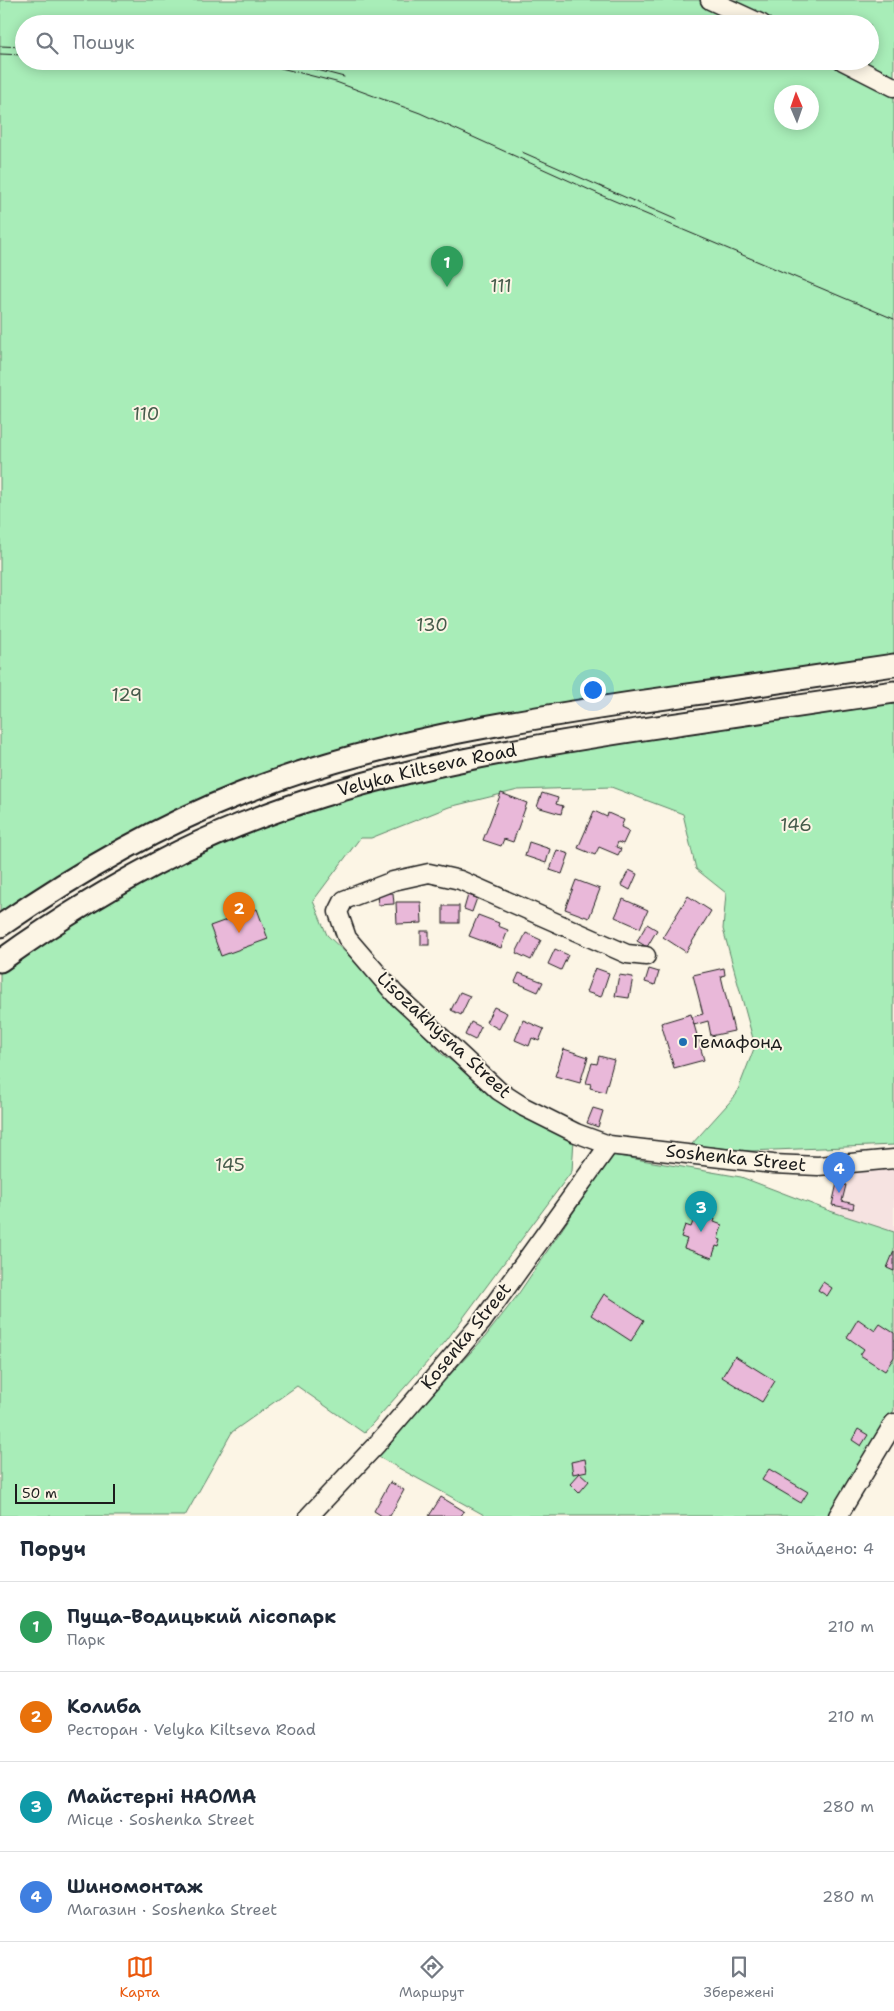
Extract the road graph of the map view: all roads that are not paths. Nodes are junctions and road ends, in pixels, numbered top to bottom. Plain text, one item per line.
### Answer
1 (710, 0) edge
2 (742, 15) edge
3 (861, 70) edge
4 (894, 87) edge
5 (894, 665) edge
6 (894, 692) edge
7 (0, 926) edge
8 (646, 956) dead end
9 (0, 961) edge
10 (609, 1145) junction
11 (894, 1159) edge
12 (894, 1423) edge
13 (309, 1516) edge
14 (838, 1516) edge

1 - 2 street
3 - 4 street
5 - 7 main road, Velyka Kiltseva Road
6 - 9 main road, Velyka Kiltseva Road
8 - 10 street, Lisozakhysna Street
10 - 11 street, Soshenka Street
10 - 13 street, Kosenka Street
12 - 14 street

